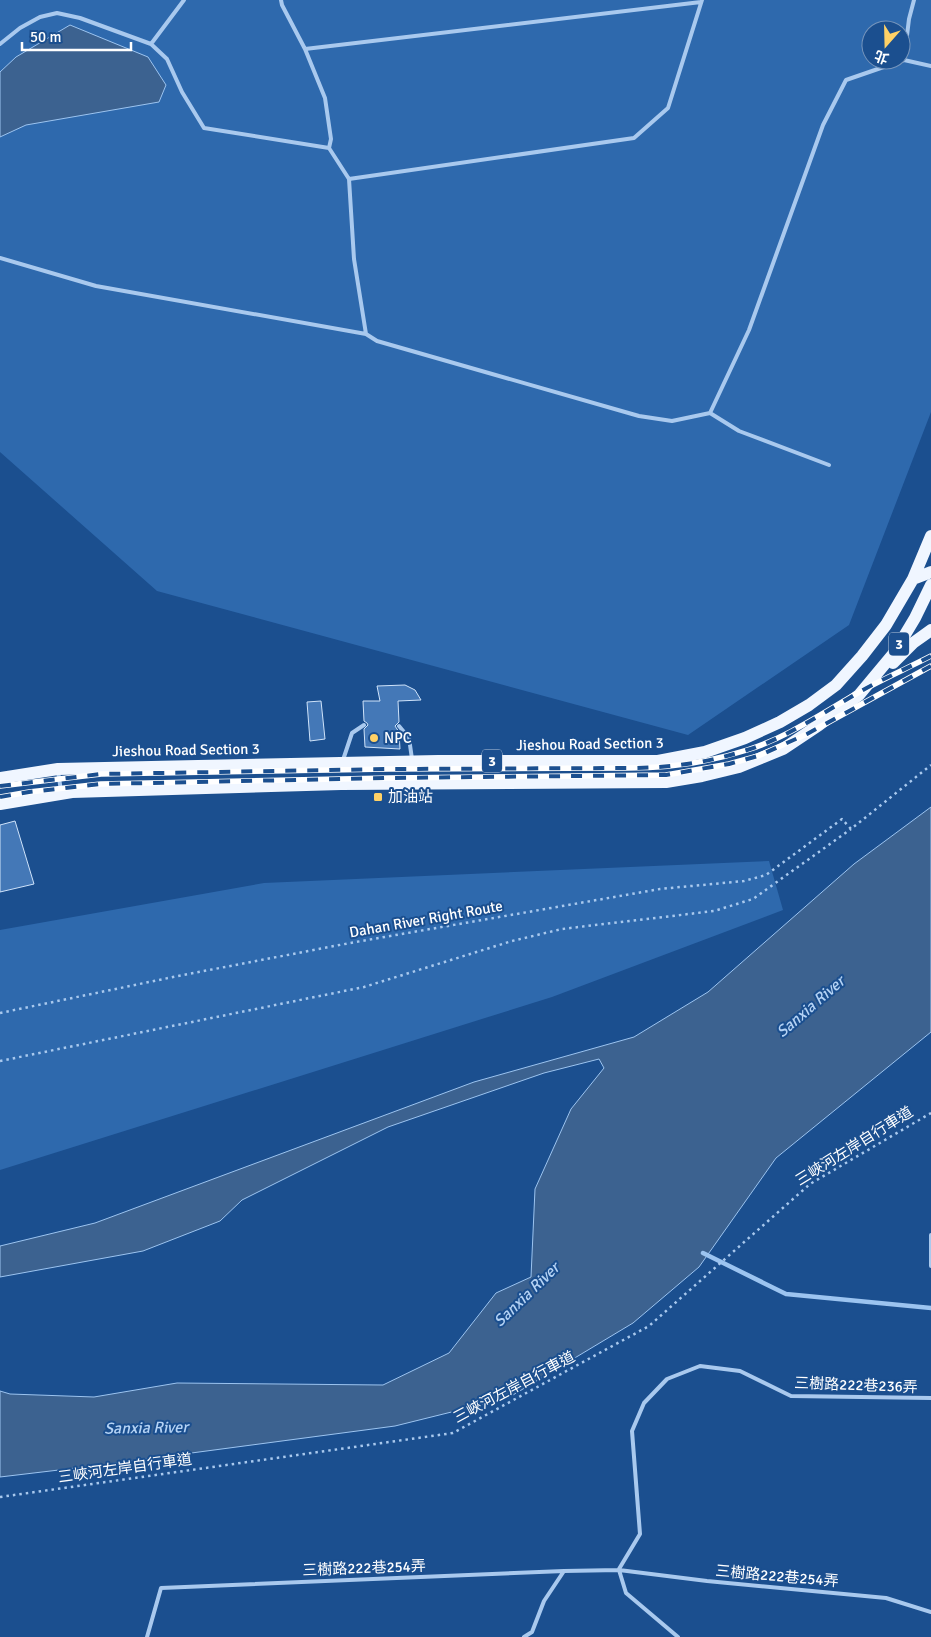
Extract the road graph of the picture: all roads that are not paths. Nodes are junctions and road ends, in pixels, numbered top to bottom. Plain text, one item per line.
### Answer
1 (184, 0) edge
2 (281, 0) edge
3 (914, 0) edge
4 (702, 1) edge
5 (910, 20) edge
6 (0, 44) edge
7 (151, 44) junction
8 (305, 49) junction
9 (911, 62) edge
10 (931, 66) edge
11 (875, 70) edge
12 (329, 148) junction
13 (349, 179) junction
14 (0, 258) edge
15 (366, 334) junction
16 (710, 413) junction
17 (829, 465) dead end
18 (931, 536) edge
19 (931, 572) edge
20 (913, 579) junction
21 (931, 587) edge
22 (931, 630) edge
23 (859, 695) junction
24 (364, 725) dead end
25 (399, 726) dead end
26 (412, 762) junction
27 (342, 763) junction
28 (58, 769) junction
29 (0, 778) edge
30 (61, 793) junction
31 (0, 804) edge
32 (931, 1235) edge
33 (931, 1266) edge
34 (931, 1398) edge
35 (619, 1570) junction
36 (564, 1571) junction
37 (931, 1612) edge
38 (147, 1637) edge
39 (524, 1637) edge
40 (678, 1637) edge

1 - 7 lane
2 - 8 lane
3 - 5 lane
4 - 8 lane
4 - 13 lane
6 - 7 lane
7 - 12 lane
8 - 12 lane
9 - 10 lane
11 - 16 lane
12 - 13 lane
13 - 15 lane
14 - 15 lane
15 - 16 lane
16 - 17 lane
18 - 20 main road, Jieshou Road Section 3 / 3
19 - 20 main road
20 - 26 main road, Jieshou Road Section 3 / 3
21 - 23 main road, 3
22 - 23 main road
23 - 30 main road, 3
24 - 27 lane
25 - 26 lane
26 - 27 main road, Jieshou Road Section 3 / 3
27 - 28 main road, Jieshou Road Section 3 / 3
28 - 29 main road, Jieshou Road Section 3 / 3
28 - 30 lane
30 - 31 main road, 3
32 - 33 lane
34 - 35 lane, 三樹路222巷236弄
35 - 36 lane, 三樹路222巷254弄
35 - 37 lane, 三樹路222巷254弄
35 - 40 lane
36 - 38 lane, 三樹路222巷254弄
36 - 39 lane

